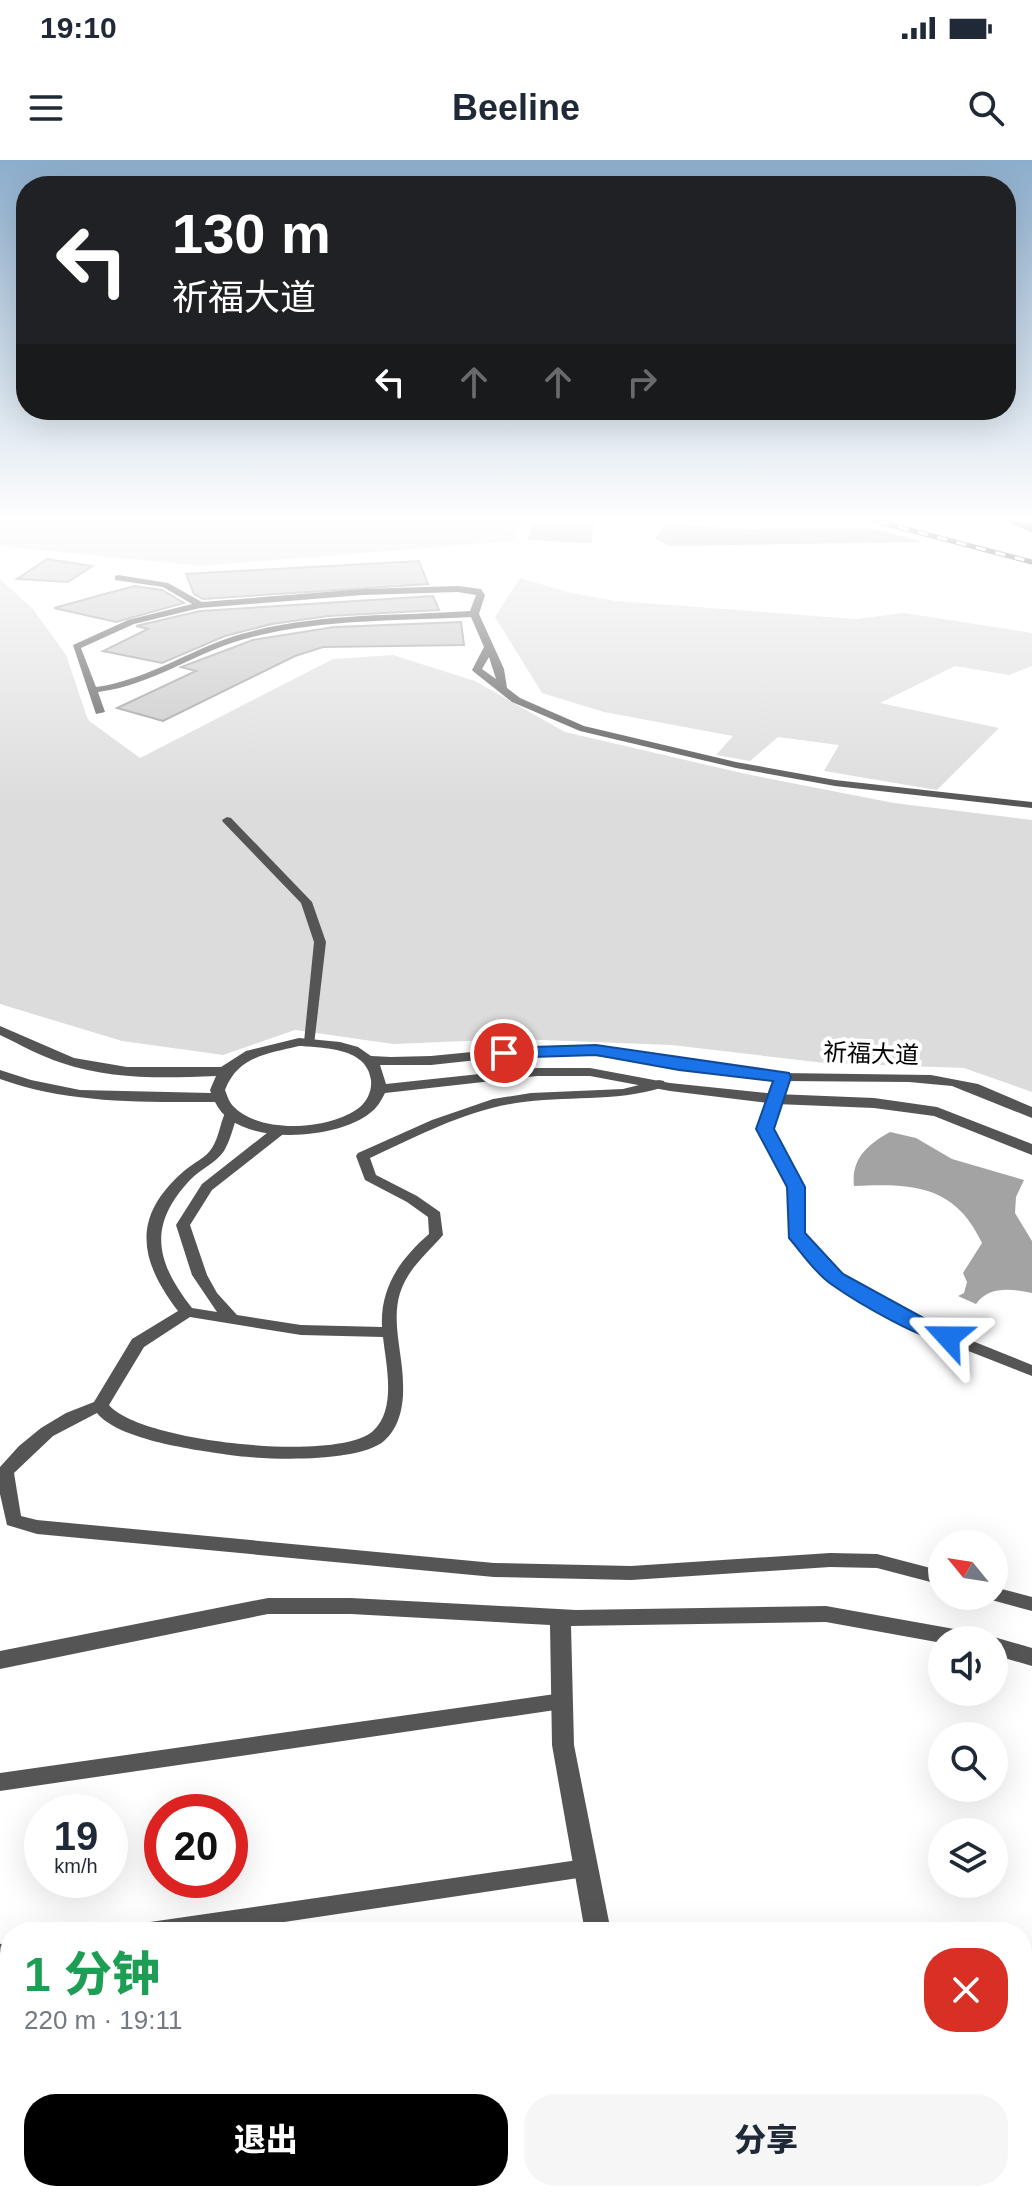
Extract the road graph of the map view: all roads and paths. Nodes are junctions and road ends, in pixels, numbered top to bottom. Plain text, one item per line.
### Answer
1 (170, 612) edge
2 (474, 614) joint
3 (488, 649) junction
4 (502, 689) junction
5 (92, 690) junction
6 (100, 712) dead end
7 (1032, 805) edge
8 (227, 820) dead end
9 (0, 1030) edge
10 (310, 1042) junction
11 (370, 1060) junction
12 (224, 1071) junction
13 (0, 1074) edge
14 (783, 1077) junction
15 (659, 1084) junction
16 (381, 1089) junction
17 (218, 1098) junction
18 (776, 1099) junction
19 (1032, 1113) edge
20 (230, 1116) junction
21 (277, 1132) junction
22 (1032, 1150) edge
23 (187, 1312) junction
24 (231, 1317) junction
25 (389, 1332) junction
26 (1032, 1371) edge
27 (100, 1406) junction
28 (928, 1574) edge
29 (1008, 1598) edge
30 (1032, 1604) edge
31 (560, 1617) junction
32 (928, 1632) edge
33 (1008, 1650) edge
34 (1032, 1657) edge
35 (0, 1660) edge
36 (562, 1701) junction
37 (0, 1782) edge
38 (585, 1868) junction
39 (218, 1922) edge
40 (596, 1922) edge

1 - 5 street
2 - 3 street
2 - 5 street
3 - 4 street
3 - 4 street
4 - 7 street
5 - 6 street
8 - 10 lane
9 - 12 street
10 - 11 street, 祈福大道
10 - 12 street, 祈福大道
11 - 14 street, 祈福大道
11 - 16 street
12 - 17 street
13 - 17 street
14 - 18 lane
14 - 19 street, 祈福大道
15 - 16 street, 祈福大道
15 - 18 street, 祈福大道
15 - 25 lane
16 - 21 street
17 - 20 street
18 - 22 street, 祈福大道
18 - 26 lane
20 - 21 street
20 - 23 lane
21 - 24 lane
23 - 24 lane
23 - 27 lane
24 - 25 lane
25 - 27 lane
27 - 28 lane
29 - 30 lane
31 - 32 street
31 - 35 street
31 - 36 street
33 - 34 street
36 - 37 lane
36 - 38 street
38 - 39 lane
38 - 40 street

